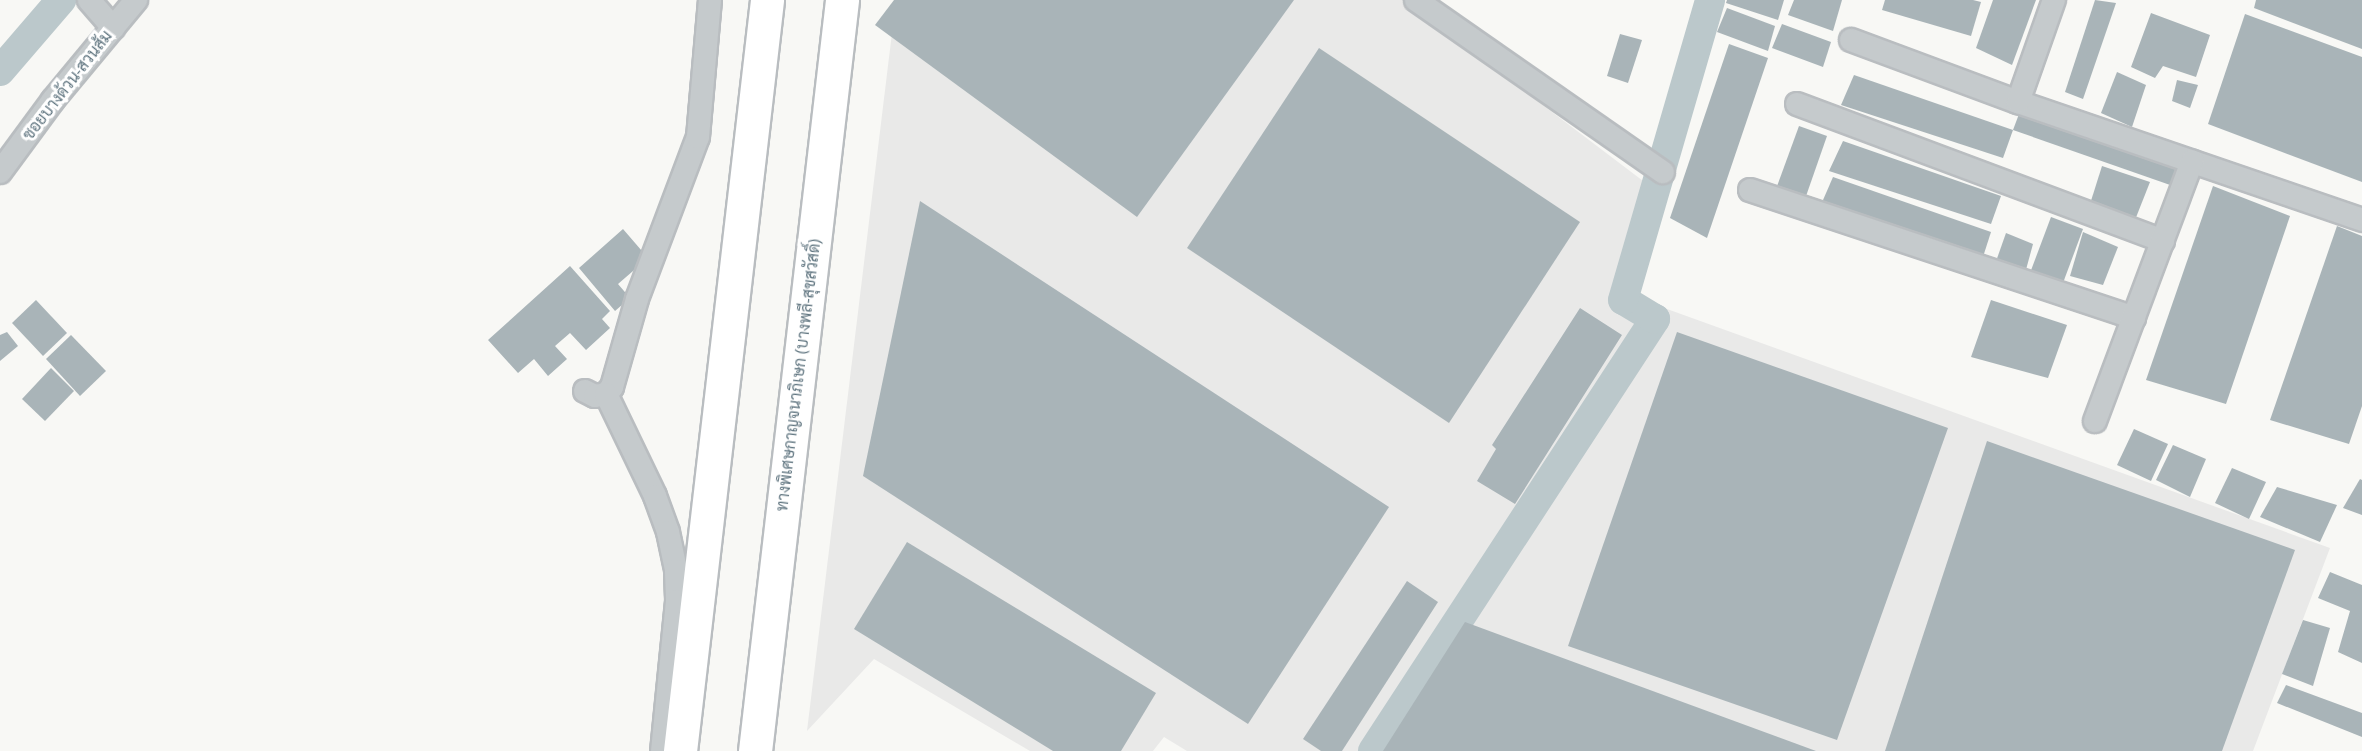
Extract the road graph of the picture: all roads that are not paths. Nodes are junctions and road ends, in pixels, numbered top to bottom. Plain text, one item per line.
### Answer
1 (90, 0) edge
2 (136, 0) edge
3 (710, 0) edge
4 (767, 0) edge
5 (842, 0) edge
6 (1416, 0) edge
7 (2054, 0) edge
8 (113, 28) junction
9 (1851, 40) dead end
10 (2018, 102) junction
11 (1797, 104) dead end
12 (2192, 162) junction
13 (0, 172) edge
14 (1664, 172) dead end
15 (1750, 190) dead end
16 (2362, 220) edge
17 (2163, 241) junction
18 (2134, 318) junction
19 (2095, 422) dead end
20 (662, 751) edge
21 (680, 751) edge
22 (755, 751) edge

1 - 8 street
2 - 8 street, ซอยบางด้วน-สวนส้ม
3 - 20 street
4 - 21 highway
5 - 22 highway, ทางพิเศษกาญจนาภิเษก (บางพลี-สุขสวัสดิ์)
6 - 14 street
7 - 10 street
8 - 13 street, ซอยบางด้วน-สวนส้ม
9 - 10 street
10 - 12 street
11 - 17 street
12 - 16 street
12 - 17 street
15 - 18 street
17 - 18 street
18 - 19 street

